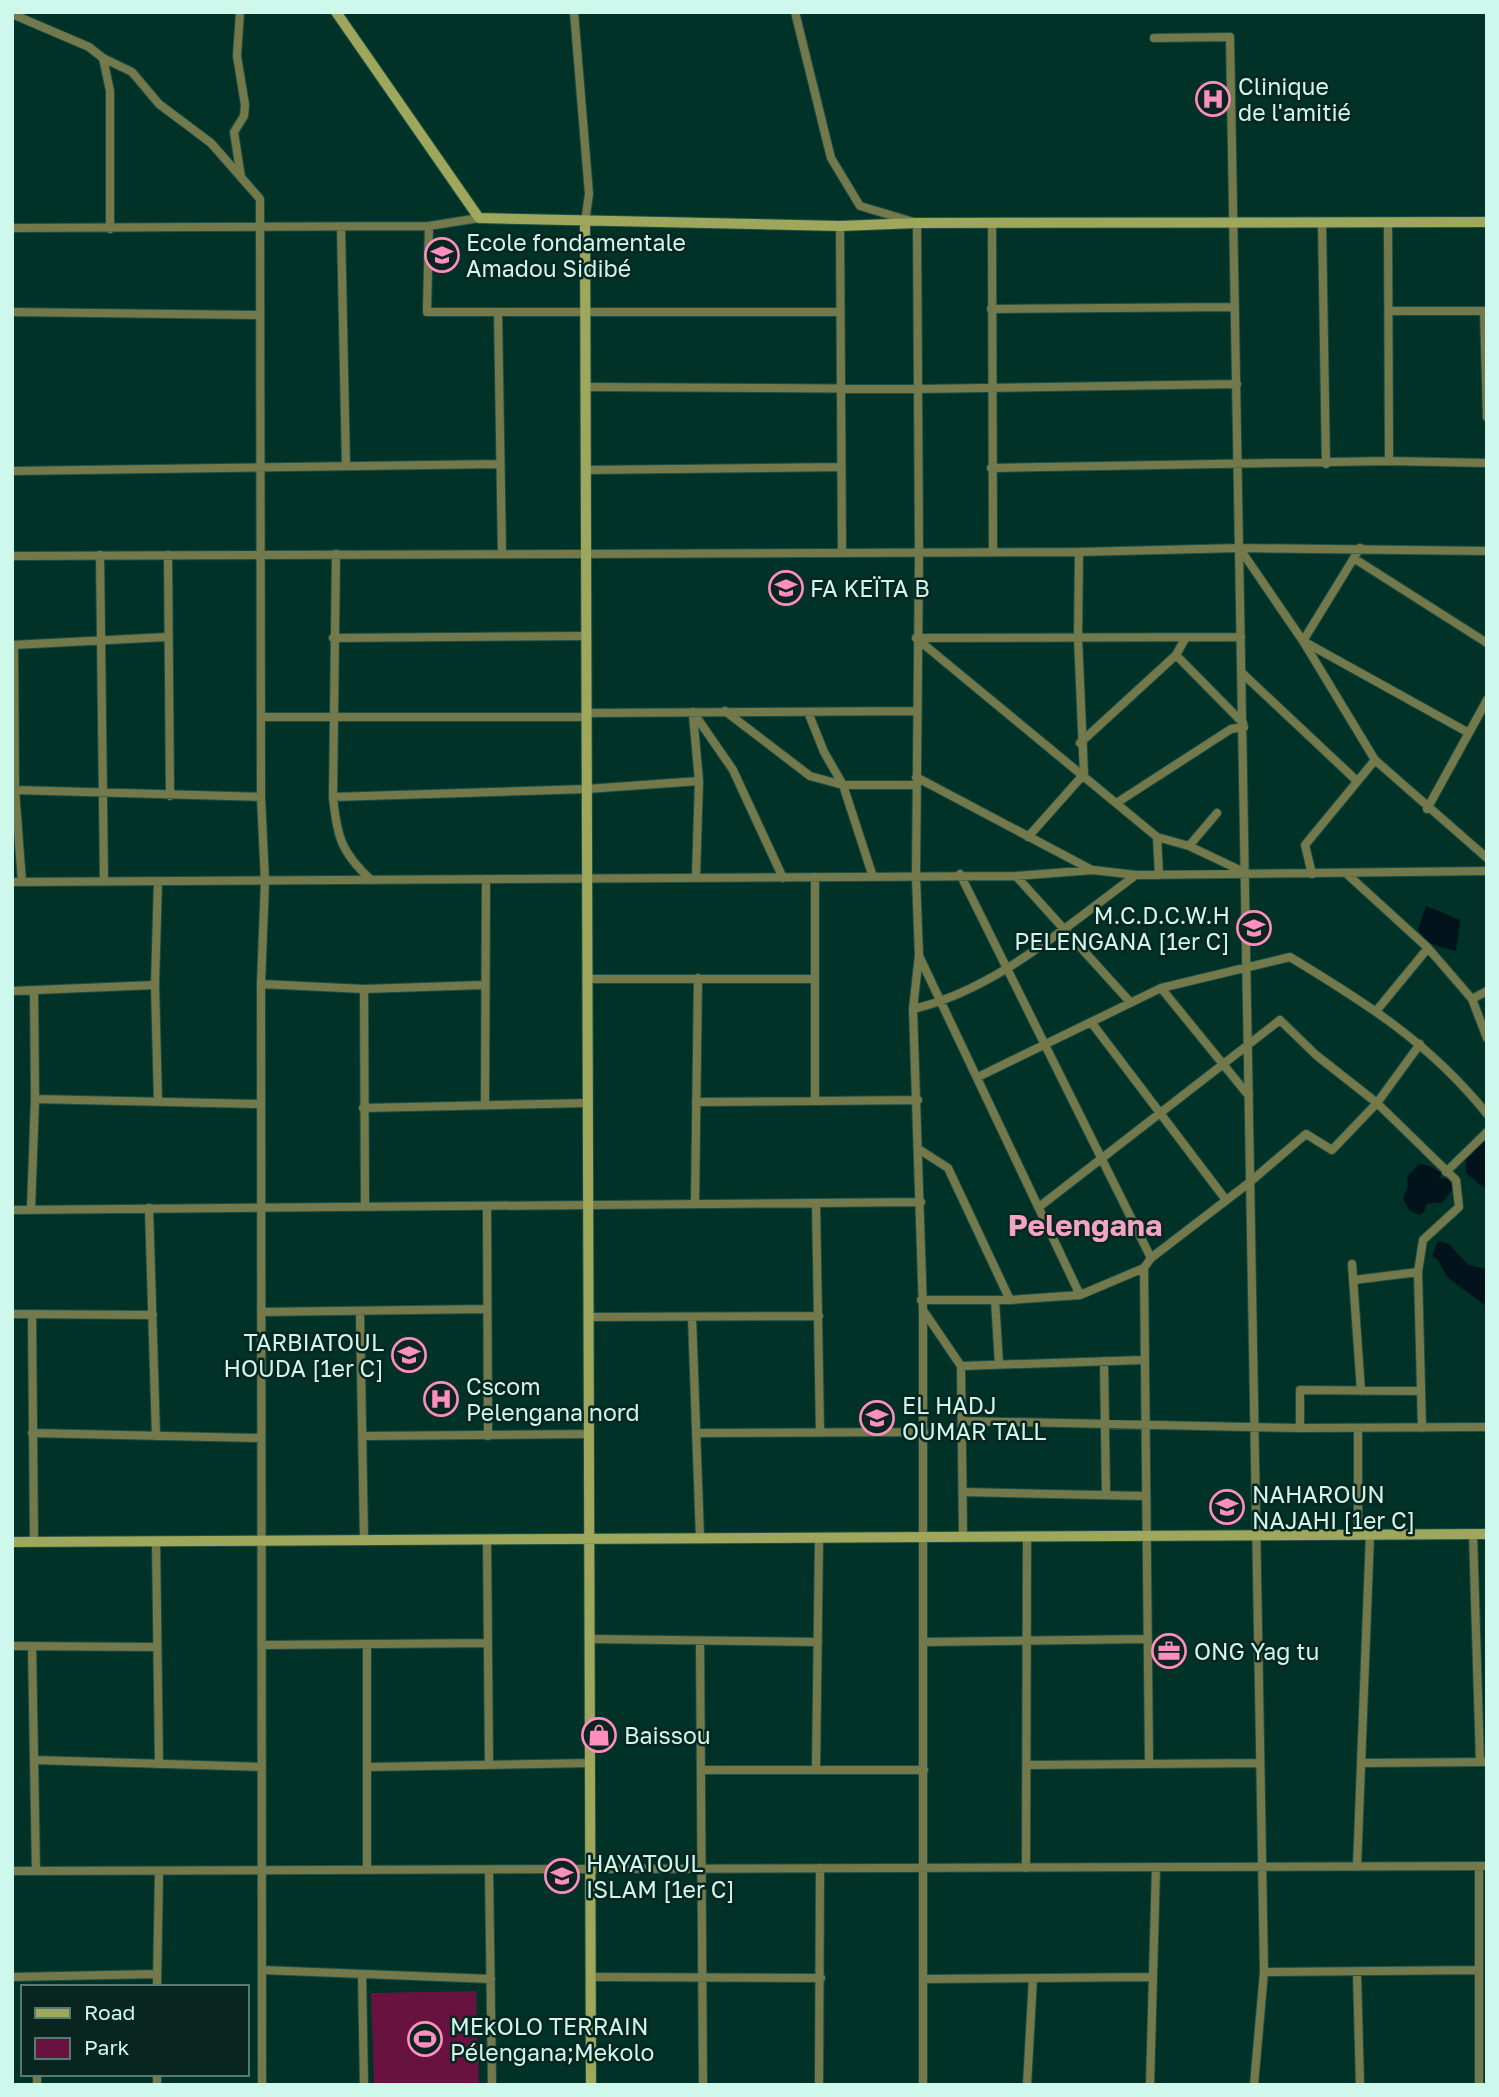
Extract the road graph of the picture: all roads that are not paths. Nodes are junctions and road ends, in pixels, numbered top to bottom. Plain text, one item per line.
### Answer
1 (240, 12) edge
2 (336, 12) edge
3 (574, 12) edge
4 (795, 12) edge
5 (12, 14) edge
6 (1154, 38) dead end
7 (103, 58) junction
8 (241, 177) junction
9 (479, 218) junction
10 (1234, 221) junction
11 (584, 222) junction
12 (1487, 222) edge
13 (917, 223) junction
14 (992, 223) junction
15 (1322, 224) junction
16 (1388, 224) junction
17 (429, 226) junction
18 (840, 226) junction
19 (12, 228) edge
20 (341, 228) junction
21 (110, 229) junction
22 (260, 229) junction
23 (1235, 307) junction
24 (991, 309) junction
25 (1389, 311) junction
26 (1486, 311) edge
27 (12, 312) edge
28 (585, 312) junction
29 (840, 312) junction
30 (498, 313) junction
31 (260, 315) junction
32 (1237, 384) junction
33 (585, 387) junction
34 (991, 388) junction
35 (840, 389) junction
36 (917, 389) junction
37 (1487, 417) edge
38 (1389, 461) junction
39 (1487, 463) edge
40 (499, 464) junction
41 (1238, 464) junction
42 (1326, 464) junction
43 (346, 465) junction
44 (261, 466) junction
45 (840, 467) junction
46 (991, 468) junction
47 (586, 470) junction
48 (12, 471) edge
49 (1239, 548) junction
50 (1360, 548) junction
51 (1487, 551) edge
52 (993, 552) junction
53 (1079, 552) junction
54 (842, 553) junction
55 (919, 553) junction
56 (336, 554) junction
57 (502, 554) junction
58 (588, 554) junction
59 (100, 555) junction
60 (168, 555) junction
61 (263, 555) junction
62 (12, 556) edge
63 (1354, 559) junction
64 (586, 636) junction
65 (167, 637) junction
66 (1241, 637) junction
67 (333, 638) junction
68 (916, 638) junction
69 (1077, 638) junction
70 (1185, 639) junction
71 (102, 640) junction
72 (1303, 641) junction
73 (1487, 643) edge
74 (13, 645) edge
75 (1176, 655) junction
76 (1241, 672) junction
77 (1487, 701) edge
78 (724, 710) junction
79 (916, 711) junction
80 (693, 712) junction
81 (808, 712) junction
82 (333, 715) junction
83 (586, 715) junction
84 (261, 717) junction
85 (1244, 725) junction
86 (1469, 733) junction
87 (1080, 743) junction
88 (1375, 760) junction
89 (1084, 774) junction
90 (699, 781) junction
91 (916, 781) junction
92 (1357, 781) junction
93 (843, 785) junction
94 (587, 789) junction
95 (15, 790) junction
96 (101, 793) junction
97 (170, 796) junction
98 (261, 797) junction
99 (333, 797) junction
100 (1118, 802) junction
101 (1427, 808) junction
102 (1217, 813) dead end
103 (1157, 837) junction
104 (1028, 838) junction
105 (1189, 846) junction
106 (1487, 858) edge
107 (1093, 870) junction
108 (1487, 872) edge
109 (1245, 873) junction
110 (960, 874) junction
111 (1311, 874) junction
112 (1348, 874) junction
113 (1136, 875) junction
114 (1159, 875) junction
115 (695, 876) junction
116 (1016, 876) junction
117 (815, 877) junction
118 (873, 877) junction
119 (916, 877) junction
120 (783, 878) junction
121 (586, 879) junction
122 (371, 880) junction
123 (486, 880) junction
124 (158, 881) junction
125 (265, 881) junction
126 (12, 882) edge
127 (22, 882) junction
128 (104, 882) junction
129 (1064, 928) junction
130 (1428, 948) junction
131 (919, 955) junction
132 (1006, 967) junction
133 (1247, 968) junction
134 (698, 978) junction
135 (815, 978) junction
136 (587, 979) junction
137 (261, 984) junction
138 (155, 985) junction
139 (483, 985) junction
140 (1161, 988) junction
141 (364, 989) junction
142 (12, 991) edge
143 (34, 991) junction
144 (1487, 991) edge
145 (1472, 999) junction
146 (1130, 1002) junction
147 (941, 1003) junction
148 (913, 1009) junction
149 (1377, 1010) junction
150 (1091, 1022) junction
151 (1487, 1038) edge
152 (1248, 1044) junction
153 (1420, 1044) junction
154 (1045, 1045) junction
155 (1223, 1064) junction
156 (978, 1077) junction
157 (1249, 1096) junction
158 (35, 1099) junction
159 (918, 1100) junction
160 (158, 1101) junction
161 (815, 1101) junction
162 (696, 1102) junction
163 (1377, 1102) junction
164 (588, 1103) junction
165 (261, 1104) junction
166 (485, 1105) junction
167 (363, 1108) junction
168 (1159, 1114) junction
169 (1487, 1114) edge
170 (1487, 1132) edge
171 (919, 1150) junction
172 (1101, 1158) junction
173 (1446, 1171) junction
174 (1250, 1182) junction
175 (1226, 1200) junction
176 (921, 1202) junction
177 (695, 1203) junction
178 (816, 1203) junction
179 (588, 1205) junction
180 (365, 1206) junction
181 (487, 1206) junction
182 (261, 1207) junction
183 (1039, 1207) junction
184 (149, 1208) junction
185 (12, 1209) edge
186 (31, 1209) junction
187 (1151, 1258) junction
188 (1352, 1264) dead end
189 (1144, 1268) junction
190 (1418, 1272) junction
191 (1354, 1280) junction
192 (1080, 1295) junction
193 (921, 1300) junction
194 (995, 1300) junction
195 (1010, 1300) junction
196 (487, 1309) junction
197 (923, 1311) junction
198 (261, 1312) junction
199 (360, 1313) junction
200 (12, 1314) edge
201 (32, 1314) junction
202 (153, 1315) junction
203 (819, 1316) junction
204 (589, 1317) junction
205 (692, 1317) junction
206 (1143, 1360) junction
207 (1104, 1361) junction
208 (999, 1364) junction
209 (961, 1366) junction
210 (1361, 1391) junction
211 (1421, 1391) junction
212 (962, 1421) junction
213 (1105, 1423) junction
214 (1144, 1424) junction
215 (1254, 1426) junction
216 (1358, 1427) junction
217 (1487, 1427) edge
218 (1300, 1428) junction
219 (1422, 1428) junction
220 (820, 1432) junction
221 (924, 1432) junction
222 (32, 1433) junction
223 (696, 1433) junction
224 (589, 1434) junction
225 (156, 1436) junction
226 (363, 1436) junction
227 (488, 1436) junction
228 (261, 1438) junction
229 (963, 1492) junction
230 (1106, 1495) junction
231 (1145, 1496) junction
232 (1473, 1534) junction
233 (1487, 1534) edge
234 (1256, 1535) junction
235 (1358, 1535) junction
236 (1370, 1535) junction
237 (963, 1536) junction
238 (1146, 1536) junction
239 (924, 1537) junction
240 (1027, 1537) junction
241 (700, 1538) junction
242 (819, 1538) junction
243 (487, 1539) junction
244 (589, 1539) junction
245 (364, 1540) junction
246 (156, 1541) junction
247 (261, 1541) junction
248 (12, 1542) edge
249 (34, 1542) junction
250 (590, 1639) junction
251 (1147, 1639) junction
252 (699, 1641) junction
253 (1027, 1641) junction
254 (818, 1642) junction
255 (923, 1642) junction
256 (488, 1643) junction
257 (367, 1644) junction
258 (262, 1645) junction
259 (12, 1646) edge
260 (32, 1646) junction
261 (157, 1647) junction
262 (35, 1760) junction
263 (1149, 1762) junction
264 (1483, 1762) edge
265 (590, 1763) junction
266 (1260, 1763) junction
267 (1361, 1763) junction
268 (159, 1764) junction
269 (489, 1765) junction
270 (1027, 1765) junction
271 (262, 1767) junction
272 (368, 1767) junction
273 (702, 1770) junction
274 (817, 1770) junction
275 (924, 1770) junction
276 (1263, 1865) junction
277 (1483, 1866) edge
278 (1156, 1867) junction
279 (1357, 1867) junction
280 (820, 1868) junction
281 (924, 1868) junction
282 (1026, 1868) junction
283 (591, 1869) junction
284 (703, 1869) junction
285 (262, 1870) junction
286 (367, 1870) junction
287 (489, 1870) junction
288 (12, 1871) edge
289 (36, 1871) junction
290 (159, 1871) junction
291 (262, 1970) junction
292 (1479, 1970) junction
293 (1264, 1972) junction
294 (1357, 1973) junction
295 (158, 1974) junction
296 (362, 1974) junction
297 (35, 1976) junction
298 (12, 1977) edge
299 (591, 1977) junction
300 (1152, 1977) junction
301 (702, 1978) junction
302 (821, 1978) junction
303 (1033, 1978) junction
304 (491, 1979) junction
305 (923, 1979) junction
306 (35, 1985) edge
307 (157, 1985) edge
308 (262, 2085) edge
309 (364, 2085) edge
310 (492, 2085) edge
311 (591, 2085) edge
312 (703, 2085) edge
313 (818, 2085) edge
314 (923, 2085) edge
315 (1027, 2085) edge
316 (1150, 2085) edge
317 (1254, 2085) edge
318 (1360, 2085) edge
319 (1479, 2085) edge

1 - 8 street
2 - 9 street
3 - 11 street
4 - 13 street
5 - 7 street
6 - 10 street
7 - 8 street
7 - 21 street
8 - 22 street
9 - 11 street
9 - 17 street
10 - 14 street
10 - 15 street
10 - 23 street
11 - 18 street
11 - 28 street
12 - 16 street
13 - 14 street
13 - 18 street
13 - 36 street
14 - 24 street
15 - 16 street
15 - 42 street
16 - 25 street
17 - 20 street
17 - 30 street
18 - 29 street
19 - 21 street
20 - 22 street
20 - 43 street
21 - 22 street
22 - 31 street
23 - 24 street
23 - 32 street
24 - 34 street
25 - 26 street
25 - 38 street
26 - 37 street
27 - 31 street
28 - 29 street
28 - 30 street
28 - 33 street
29 - 35 street
30 - 40 street
31 - 44 street
32 - 34 street
32 - 41 street
33 - 35 street
33 - 47 street
34 - 36 street
34 - 46 street
35 - 36 street
35 - 45 street
36 - 55 street
38 - 39 street
38 - 42 street
40 - 43 street
40 - 57 street
41 - 42 street
41 - 46 street
41 - 49 street
43 - 44 street
44 - 48 street
44 - 61 street
45 - 47 street
45 - 54 street
46 - 52 street
47 - 58 street
49 - 50 street
49 - 53 street
49 - 66 street
49 - 72 street
50 - 51 street
50 - 63 street
52 - 53 street
52 - 55 street
53 - 69 street
54 - 55 street
54 - 58 street
55 - 68 street
56 - 57 street
56 - 61 street
56 - 67 street
57 - 58 street
58 - 64 street
59 - 60 street
59 - 62 street
59 - 71 street
60 - 61 street
60 - 65 street
61 - 84 street
63 - 72 street
63 - 73 street
64 - 67 street
64 - 83 street
65 - 71 street
65 - 97 street
66 - 70 street
66 - 76 street
67 - 82 street
68 - 69 street
68 - 79 street
68 - 89 street
69 - 70 street
69 - 87 street
70 - 75 street
71 - 74 street
71 - 96 street
72 - 86 street
72 - 88 street
74 - 95 street
75 - 85 street
75 - 87 street
76 - 85 street
76 - 92 street
77 - 86 street
78 - 80 street
78 - 81 street
78 - 93 street
79 - 81 street
79 - 91 street
80 - 83 street
80 - 90 street
80 - 120 street
81 - 93 street
82 - 83 street
82 - 84 street
82 - 99 street
83 - 94 street
84 - 98 street
85 - 100 street
85 - 109 street
86 - 101 street
87 - 89 street
88 - 92 street
88 - 101 street
89 - 100 street
89 - 104 street
90 - 94 street
90 - 115 street
91 - 93 street
91 - 104 street
91 - 119 street
92 - 111 street
93 - 118 street
94 - 99 street
94 - 121 street
95 - 96 street
95 - 127 street
96 - 97 street
96 - 128 street
97 - 98 street
98 - 125 street
99 - 122 street
100 - 103 street
101 - 106 street
102 - 105 street
103 - 105 street
103 - 114 street
104 - 107 street
105 - 109 street
107 - 113 street
107 - 116 street
108 - 112 street
109 - 111 street
109 - 114 street
109 - 133 street
110 - 116 street
110 - 119 street
110 - 132 street
111 - 112 street
112 - 130 street
113 - 114 street
113 - 129 street
115 - 120 street
115 - 121 street
116 - 129 street
117 - 118 street
117 - 120 street
117 - 135 street
118 - 119 street
119 - 131 street
121 - 123 street
121 - 136 street
122 - 123 street
122 - 125 street
123 - 139 street
124 - 125 street
124 - 128 street
124 - 138 street
125 - 137 street
126 - 127 street
127 - 128 street
129 - 132 street
129 - 146 street
130 - 145 street
130 - 149 street
131 - 147 street
131 - 148 street
132 - 147 street
132 - 154 street
133 - 140 street
133 - 149 street
133 - 152 street
134 - 135 street
134 - 136 street
134 - 162 street
135 - 161 street
136 - 164 street
137 - 141 street
137 - 165 street
138 - 143 street
138 - 160 street
139 - 141 street
139 - 166 street
140 - 146 street
140 - 155 street
141 - 167 street
142 - 143 street
143 - 158 street
144 - 145 street
145 - 151 street
146 - 150 street
147 - 148 street
147 - 156 street
148 - 159 street
149 - 153 street
150 - 154 street
150 - 168 street
152 - 155 street
152 - 157 street
152 - 163 street
153 - 163 street
153 - 169 street
154 - 156 street
154 - 172 street
155 - 157 street
155 - 168 street
156 - 183 street
157 - 174 street
158 - 160 street
158 - 186 street
159 - 161 street
159 - 171 street
160 - 165 street
161 - 162 street
162 - 177 street
163 - 173 street
163 - 174 street
164 - 166 street
164 - 179 street
165 - 182 street
166 - 167 street
167 - 180 street
168 - 172 street
168 - 175 street
170 - 173 street
171 - 176 street
171 - 195 street
172 - 183 street
172 - 187 street
173 - 190 street
174 - 175 street
174 - 215 street
175 - 187 street
176 - 178 street
176 - 193 street
177 - 178 street
177 - 179 street
178 - 203 street
179 - 181 street
179 - 204 street
180 - 181 street
180 - 182 street
181 - 196 street
182 - 184 street
182 - 198 street
183 - 192 street
184 - 186 street
184 - 202 street
185 - 186 street
187 - 189 street
188 - 191 street
189 - 192 street
189 - 206 street
190 - 191 street
190 - 211 street
191 - 210 street
192 - 195 street
193 - 194 street
193 - 197 street
194 - 195 street
194 - 208 street
196 - 199 street
196 - 227 street
197 - 209 street
197 - 221 street
198 - 199 street
198 - 228 street
199 - 226 street
200 - 201 street
201 - 202 street
201 - 222 street
202 - 225 street
203 - 205 street
203 - 220 street
204 - 205 street
204 - 224 street
205 - 223 street
206 - 207 street
206 - 214 street
207 - 208 street
207 - 213 street
208 - 209 street
209 - 212 street
210 - 211 street
210 - 218 street
211 - 219 street
212 - 213 street
212 - 229 street
213 - 214 street
213 - 230 street
214 - 215 street
214 - 231 street
215 - 218 street
215 - 234 street
216 - 218 street
216 - 219 street
216 - 235 street
217 - 219 street
220 - 221 street
220 - 223 street
221 - 239 street
222 - 225 street
222 - 249 street
223 - 241 street
224 - 227 street
224 - 244 street
225 - 228 street
226 - 227 street
226 - 245 street
228 - 247 street
229 - 230 street
229 - 237 street
230 - 231 street
231 - 238 street
232 - 233 street
232 - 236 street
232 - 264 street
234 - 235 street
234 - 238 street
234 - 266 street
235 - 236 street
236 - 267 street
237 - 239 street
237 - 240 street
238 - 240 street
238 - 251 street
239 - 242 street
239 - 255 street
240 - 253 street
241 - 242 street
241 - 244 street
242 - 254 street
243 - 244 street
243 - 245 street
243 - 256 street
244 - 250 street
245 - 247 street
246 - 247 street
246 - 249 street
246 - 261 street
247 - 258 street
248 - 249 street
250 - 252 street
250 - 265 street
251 - 253 street
251 - 263 street
252 - 254 street
252 - 273 street
253 - 255 street
253 - 270 street
254 - 274 street
255 - 275 street
256 - 257 street
256 - 269 street
257 - 258 street
257 - 272 street
258 - 271 street
259 - 260 street
260 - 261 street
260 - 262 street
261 - 268 street
262 - 268 street
262 - 289 street
263 - 266 street
263 - 270 street
264 - 267 street
265 - 269 street
265 - 283 street
266 - 276 street
267 - 279 street
268 - 271 street
269 - 272 street
270 - 282 street
271 - 285 street
272 - 286 street
273 - 274 street
273 - 284 street
274 - 275 street
275 - 281 street
276 - 278 street
276 - 279 street
276 - 293 street
277 - 279 street
277 - 292 street
278 - 282 street
278 - 300 street
280 - 281 street
280 - 284 street
280 - 302 street
281 - 282 street
281 - 305 street
283 - 284 street
283 - 287 street
283 - 299 street
284 - 301 street
285 - 286 street
285 - 290 street
285 - 291 street
286 - 287 street
287 - 304 street
288 - 289 street
289 - 290 street
290 - 295 street
291 - 296 street
291 - 308 street
292 - 294 street
292 - 319 street
293 - 294 street
293 - 317 street
294 - 318 street
295 - 297 street
295 - 307 street
296 - 304 street
296 - 309 street
297 - 298 street
297 - 306 street
299 - 301 street
299 - 311 street
300 - 303 street
300 - 316 street
301 - 302 street
301 - 312 street
302 - 313 street
303 - 305 street
303 - 315 street
304 - 310 street
305 - 314 street

